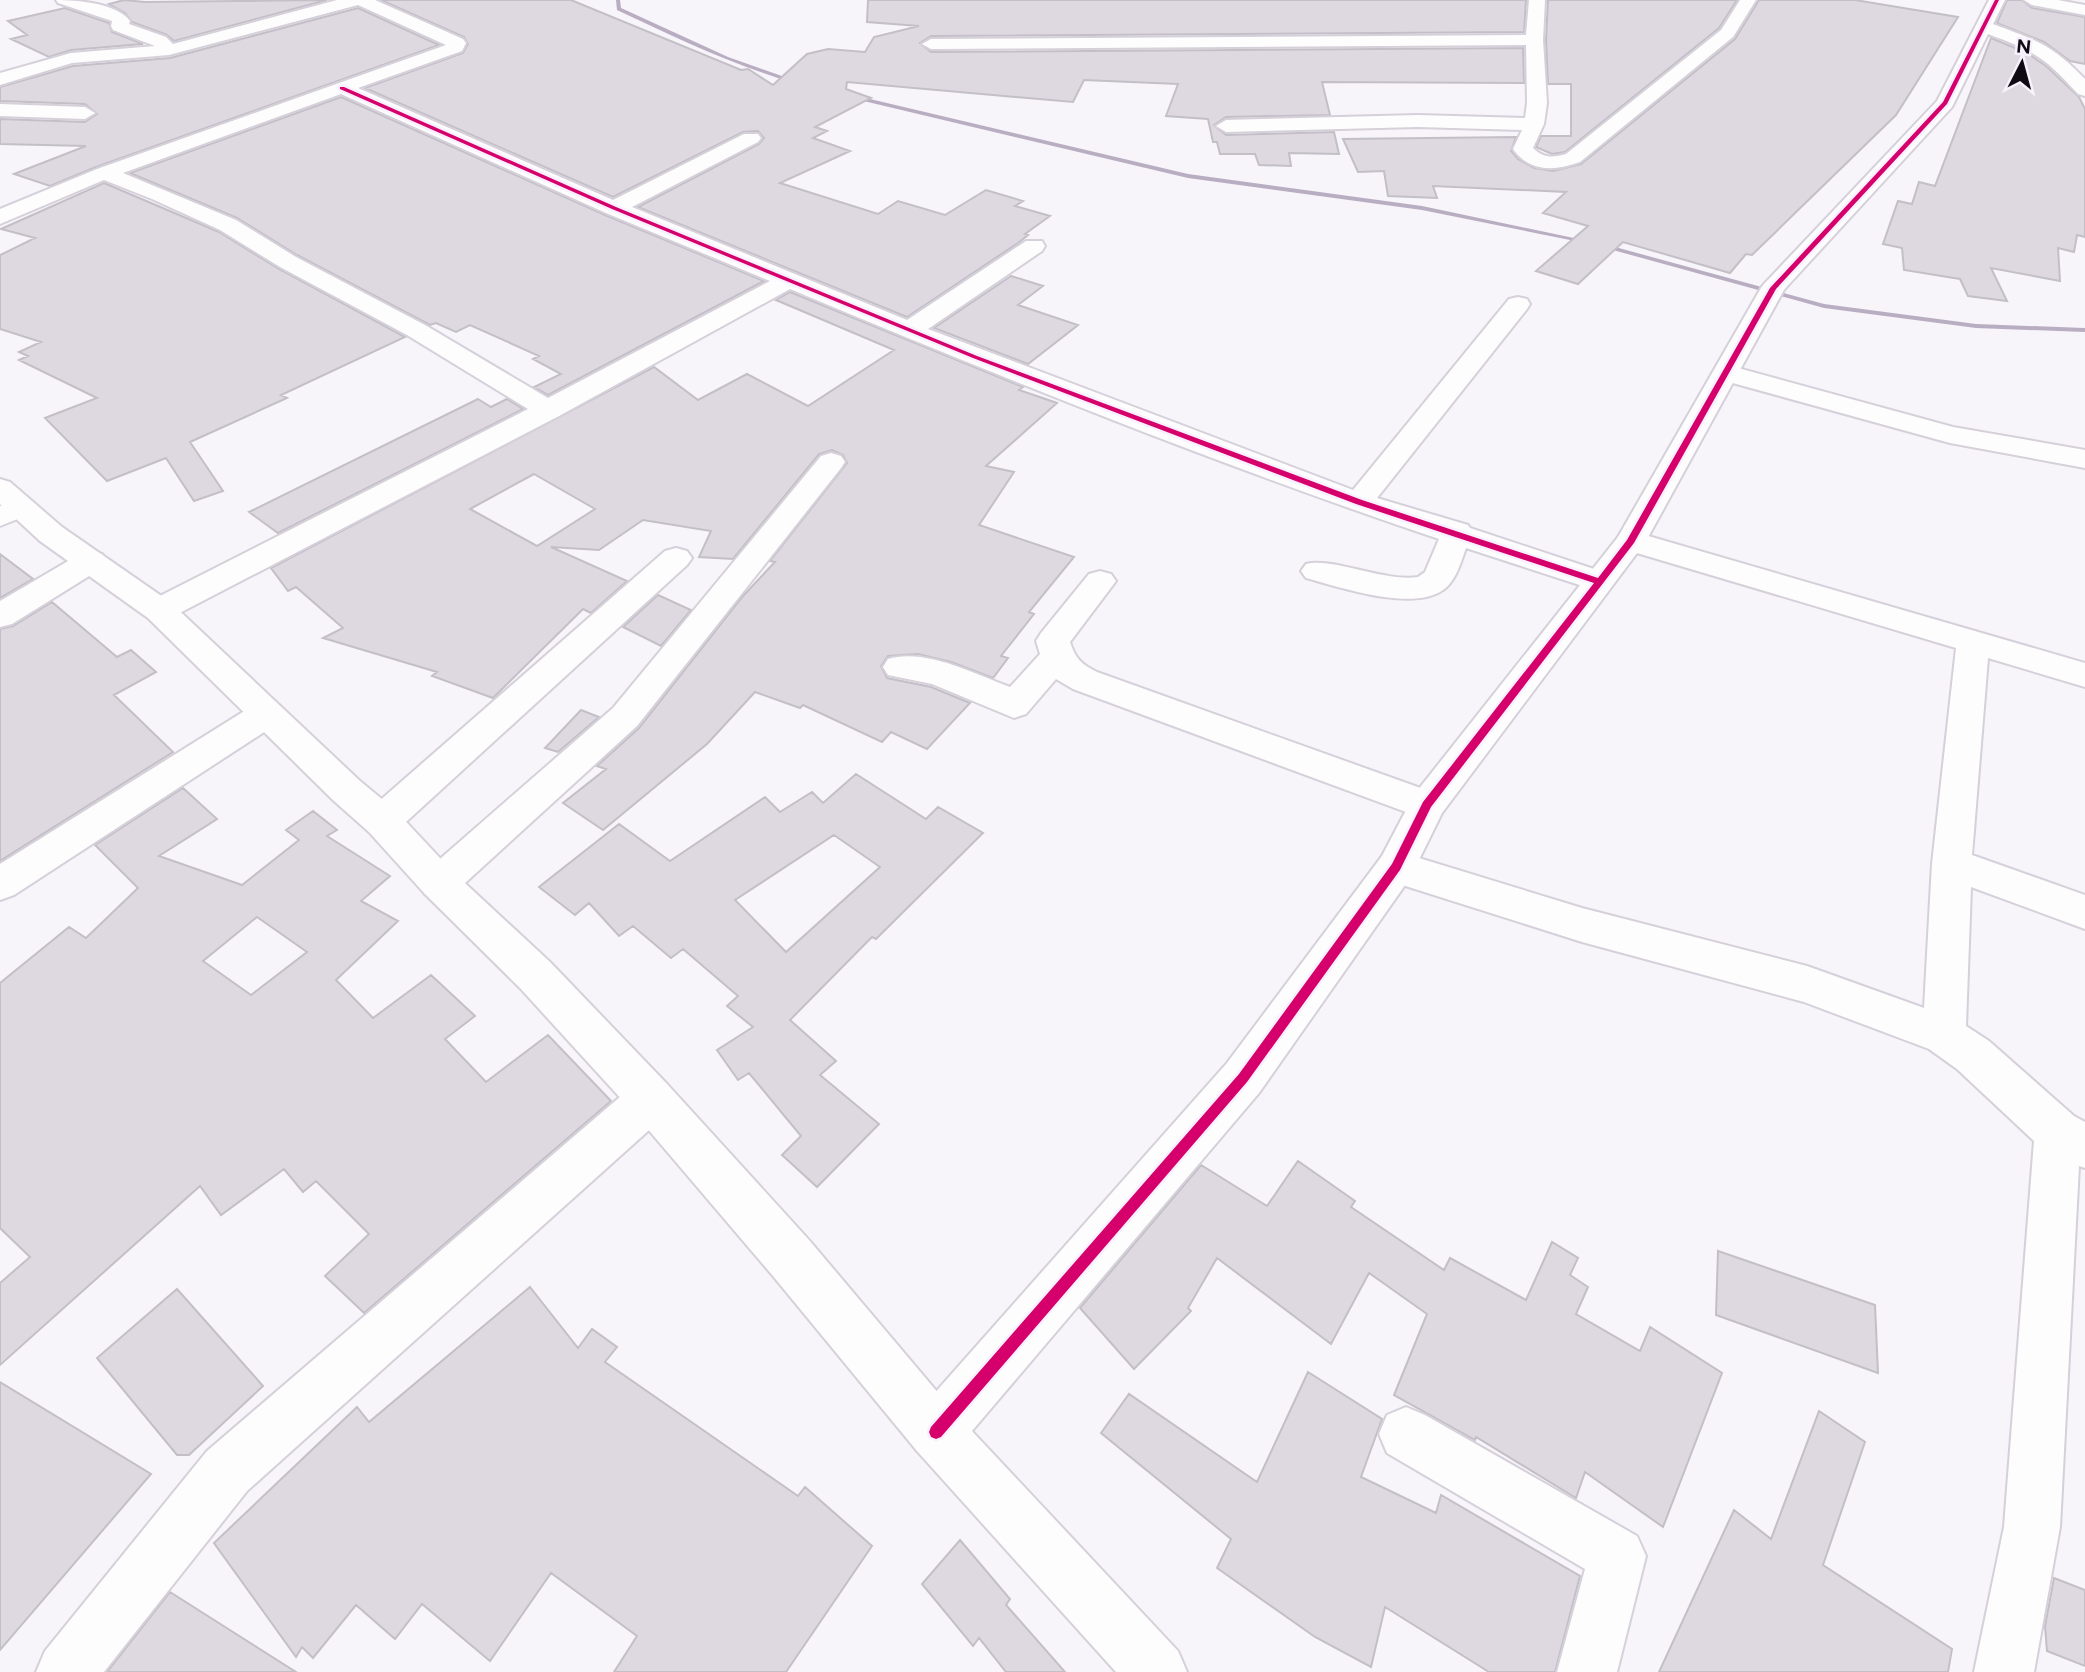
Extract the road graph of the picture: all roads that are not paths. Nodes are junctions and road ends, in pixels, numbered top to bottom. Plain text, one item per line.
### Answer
1 (64, 0) edge
2 (356, 0) edge
3 (361, 0) edge
4 (1537, 0) edge
5 (1748, 0) edge
6 (1997, 0) edge
7 (2032, 0) edge
8 (2085, 10) edge
9 (1984, 27) junction
10 (1534, 40) junction
11 (931, 44) dead end
12 (169, 50) junction
13 (0, 79) edge
14 (342, 88) junction
15 (2085, 90) edge
16 (0, 110) edge
17 (85, 113) dead end
18 (1534, 124) junction
19 (1226, 126) dead end
20 (751, 138) dead end
21 (104, 173) junction
22 (0, 196) edge
23 (43, 198) junction
24 (614, 208) junction
25 (0, 217) edge
26 (1034, 247) dead end
27 (788, 281) junction
28 (1518, 304) dead end
29 (909, 330) junction
30 (1727, 373) junction
31 (549, 410) junction
32 (2085, 459) edge
33 (831, 462) dead end
34 (1359, 502) junction
35 (6, 504) edge
36 (1457, 532) junction
37 (1631, 541) junction
38 (676, 558) dead end
39 (91, 561) junction
40 (1317, 571) dead end
41 (1100, 581) dead end
42 (1598, 581) junction
43 (159, 610) junction
44 (0, 616) edge
45 (1973, 643) junction
46 (1056, 658) junction
47 (900, 667) dead end
48 (2085, 675) edge
49 (266, 714) junction
50 (1427, 805) junction
51 (382, 821) junction
52 (1952, 864) junction
53 (1396, 867) junction
54 (439, 883) junction
55 (0, 884) edge
56 (2085, 912) edge
57 (1944, 1035) junction
58 (651, 1100) junction
59 (2072, 1139) edge
60 (936, 1432) junction
61 (1406, 1434) dead end
62 (66, 1672) edge
63 (1157, 1672) edge
64 (1587, 1672) edge
65 (2004, 1672) edge

1 - 12 street
2 - 12 street
3 - 14 street
4 - 10 street
5 - 18 street
6 - 9 street
7 - 8 street
9 - 15 street
9 - 30 street
10 - 11 street
10 - 18 street
12 - 13 street
14 - 21 street
14 - 24 street
16 - 17 street
18 - 19 street
20 - 24 street
21 - 23 street
21 - 31 street
22 - 23 street
23 - 25 street
24 - 27 street
26 - 29 street
27 - 29 street
27 - 31 street
28 - 34 street
29 - 34 street
30 - 32 street
30 - 37 street
31 - 43 street
33 - 54 street
34 - 36 street
35 - 39 street
36 - 40 street
36 - 42 street
37 - 42 street
37 - 45 street
38 - 51 street
39 - 43 street
39 - 44 street
41 - 46 street
42 - 50 street
43 - 49 street
45 - 48 street
45 - 52 street
46 - 47 street
46 - 50 street
49 - 51 street
49 - 55 street
50 - 53 street
51 - 54 street
52 - 56 street
52 - 57 street
53 - 57 street
53 - 60 street
54 - 58 street
57 - 59 street
58 - 60 street
58 - 62 street
59 - 65 street
60 - 63 street
61 - 64 street

